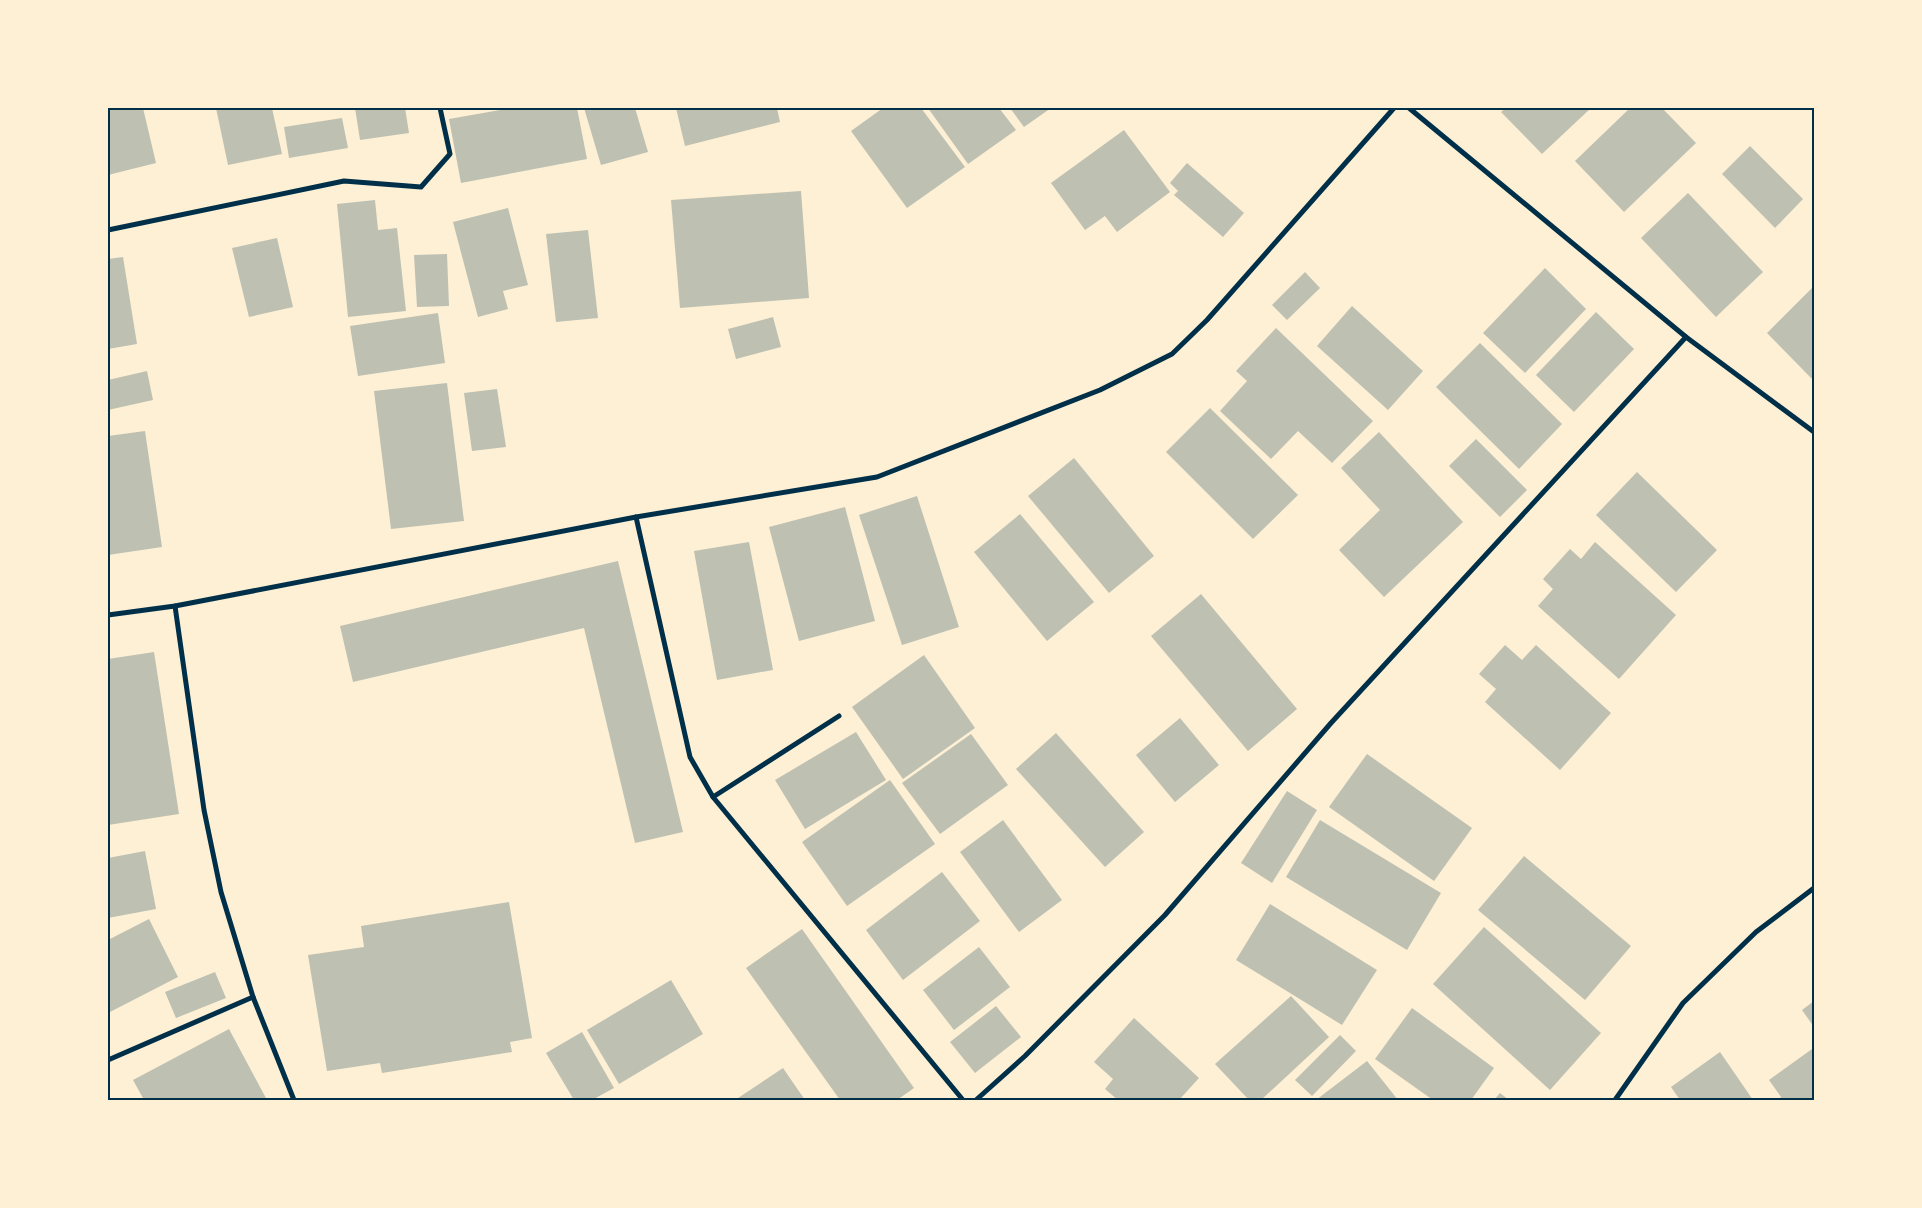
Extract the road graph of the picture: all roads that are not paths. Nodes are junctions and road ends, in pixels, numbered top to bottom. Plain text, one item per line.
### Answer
1 (440, 108) edge
2 (1394, 108) edge
3 (1409, 108) edge
4 (108, 230) edge
5 (1686, 338) junction
6 (1814, 432) edge
7 (636, 517) junction
8 (175, 606) junction
9 (108, 615) edge
10 (839, 716) dead end
11 (713, 797) junction
12 (1814, 888) edge
13 (253, 997) junction
14 (108, 1060) edge
15 (294, 1100) edge
16 (963, 1100) edge
17 (976, 1100) edge
18 (1615, 1100) edge

1 - 4 street
2 - 7 street
3 - 5 street
5 - 6 street
5 - 17 street
7 - 8 street
7 - 11 street
8 - 9 street
8 - 13 street
10 - 11 street
11 - 16 street
12 - 18 street
13 - 14 street
13 - 15 street

